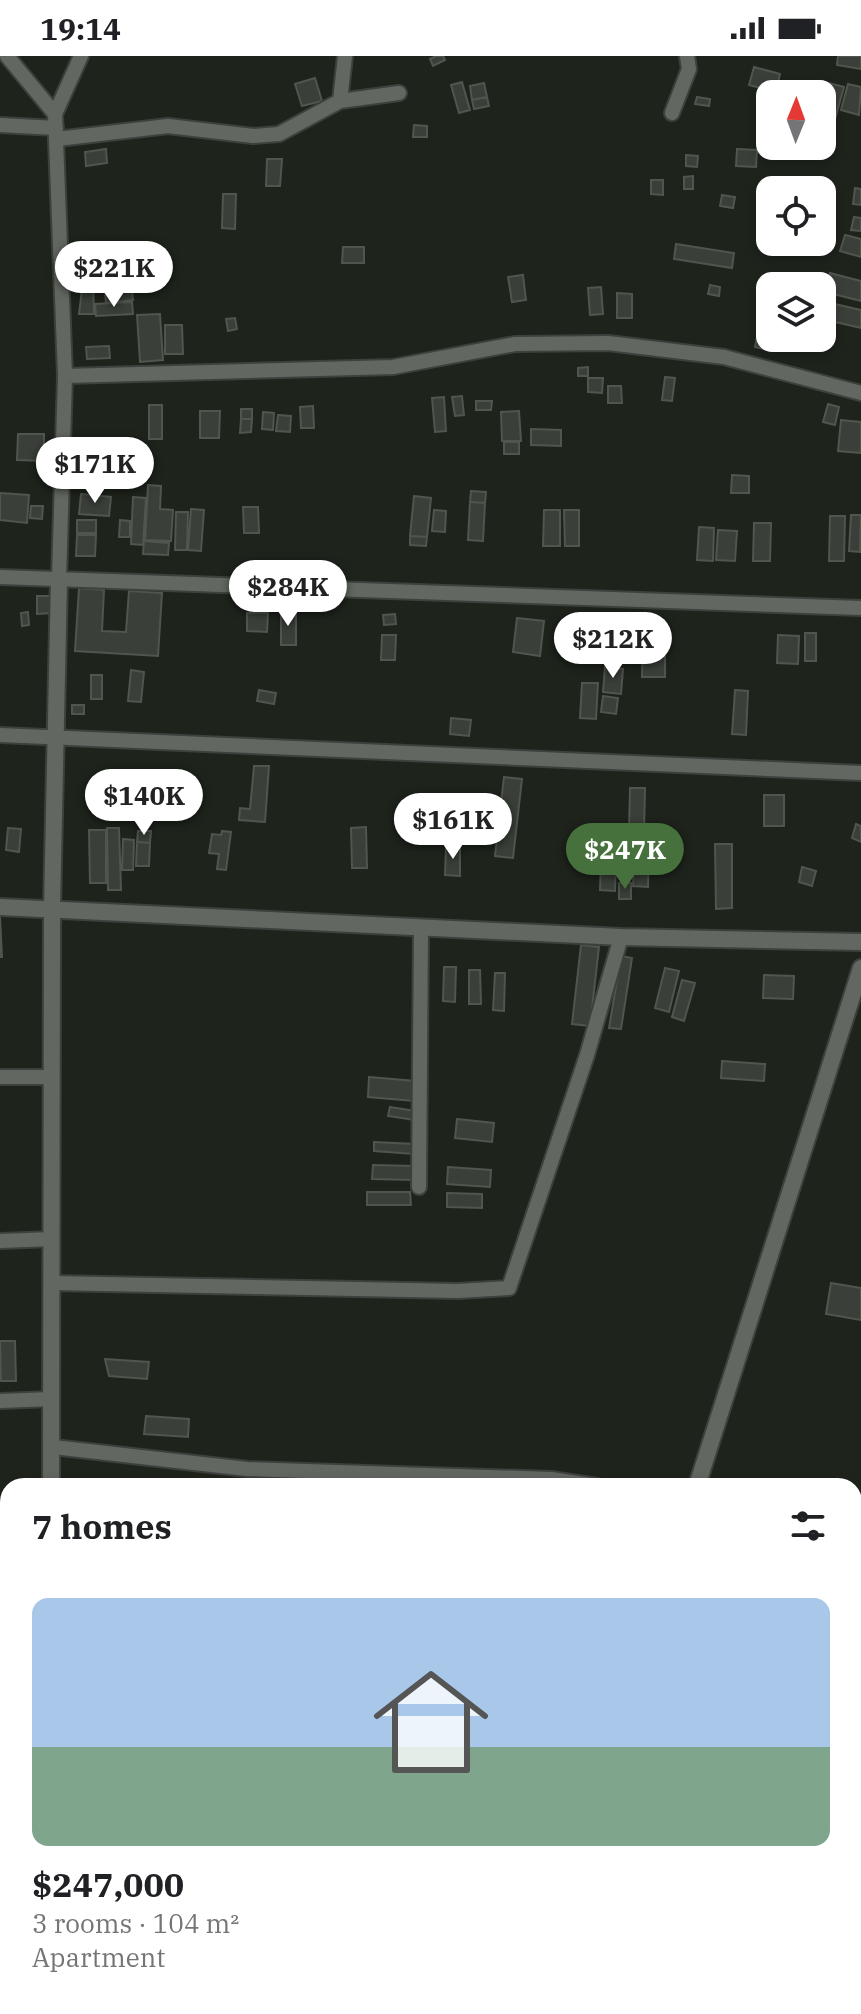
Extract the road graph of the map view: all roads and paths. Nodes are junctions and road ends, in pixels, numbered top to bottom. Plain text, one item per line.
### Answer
1 (7, 56) edge
2 (81, 56) edge
3 (345, 56) edge
4 (687, 56) edge
5 (399, 93) dead end
6 (340, 101) junction
7 (672, 113) dead end
8 (0, 125) edge
9 (56, 127) junction
10 (65, 376) junction
11 (861, 393) edge
12 (0, 577) edge
13 (59, 579) junction
14 (861, 608) edge
15 (0, 735) edge
16 (54, 737) junction
17 (861, 773) edge
18 (0, 907) edge
19 (52, 908) junction
20 (421, 927) junction
21 (621, 937) junction
22 (861, 942) edge
23 (861, 968) edge
24 (0, 1077) edge
25 (52, 1077) junction
26 (419, 1187) dead end
27 (52, 1239) junction
28 (0, 1241) edge
29 (52, 1283) junction
30 (51, 1399) junction
31 (0, 1401) edge
32 (53, 1447) junction
33 (51, 1478) edge
34 (521, 1478) edge
35 (700, 1478) edge

1 - 9 street
2 - 9 street
3 - 6 street
4 - 7 street
5 - 6 street
6 - 9 street
8 - 9 street
9 - 10 street
10 - 11 street
10 - 13 street
12 - 13 street
13 - 14 street
13 - 16 street
15 - 16 street
16 - 17 street
16 - 19 street
18 - 19 street
19 - 20 street
19 - 25 street
20 - 21 street
20 - 26 street
21 - 22 street
21 - 29 street
23 - 35 street
24 - 25 street
25 - 27 street
27 - 28 street
27 - 29 street
29 - 30 street
30 - 31 street
30 - 32 street
32 - 33 street
32 - 34 street

